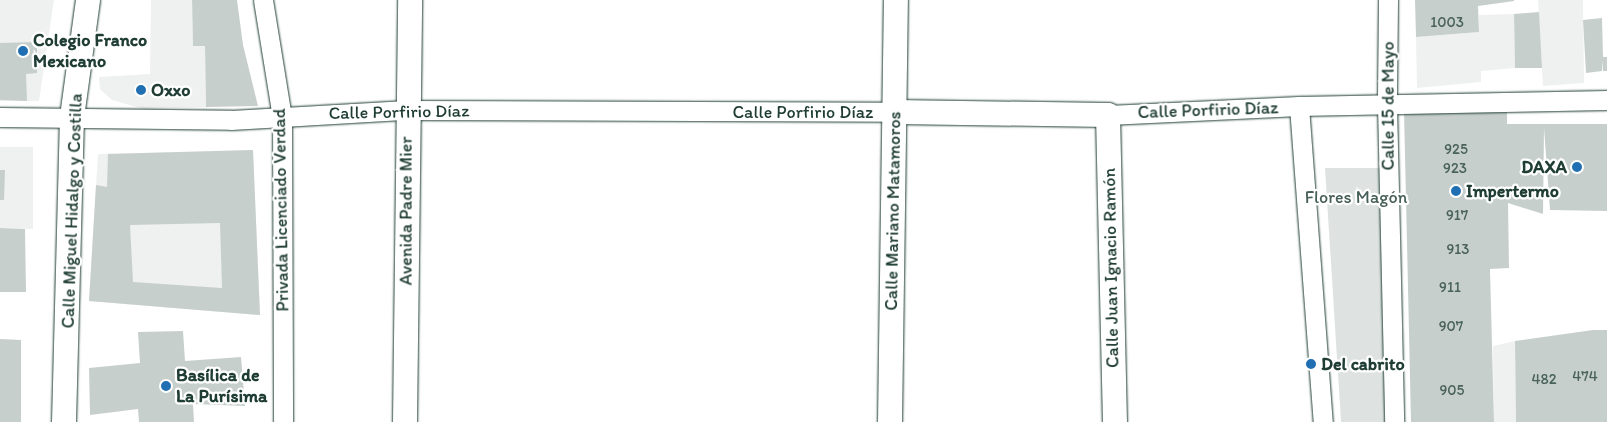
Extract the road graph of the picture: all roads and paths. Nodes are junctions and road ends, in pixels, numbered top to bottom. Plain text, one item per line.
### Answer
1 (88, 0) edge
2 (263, 0) edge
3 (410, 0) edge
4 (896, 0) edge
5 (1388, 0) edge
6 (1607, 100) edge
7 (1387, 104) junction
8 (1299, 106) junction
9 (407, 110) junction
10 (895, 112) junction
11 (1108, 114) junction
12 (0, 117) edge
13 (72, 117) junction
14 (282, 117) junction
15 (64, 422) edge
16 (283, 422) edge
17 (405, 422) edge
18 (890, 422) edge
19 (1115, 422) edge
20 (1323, 422) edge
21 (1394, 422) edge

1 - 13 street, Calle Miguel Hidalgo y Costilla
2 - 14 street, Privada Licenciado Verdad
3 - 9 street, Avenida Padre Mier
4 - 10 street, Calle Mariano Matamoros
5 - 7 street, Calle 15 de Mayo
6 - 7 street, Calle Porfirio Díaz
7 - 8 street, Calle Porfirio Díaz
7 - 21 street, Calle 15 de Mayo
8 - 11 street, Calle Porfirio Díaz
8 - 20 street
9 - 10 street, Calle Porfirio Díaz
9 - 14 street, Calle Porfirio Díaz
9 - 17 street, Avenida Padre Mier
10 - 11 street, Calle Porfirio Díaz
10 - 18 street, Calle Mariano Matamoros
11 - 19 street, Calle Juan Ignacio Ramón
12 - 13 street, Calle Porfirio Díaz
13 - 14 street, Calle Porfirio Díaz
13 - 15 street, Calle Miguel Hidalgo y Costilla
14 - 16 street, Privada Licenciado Verdad

